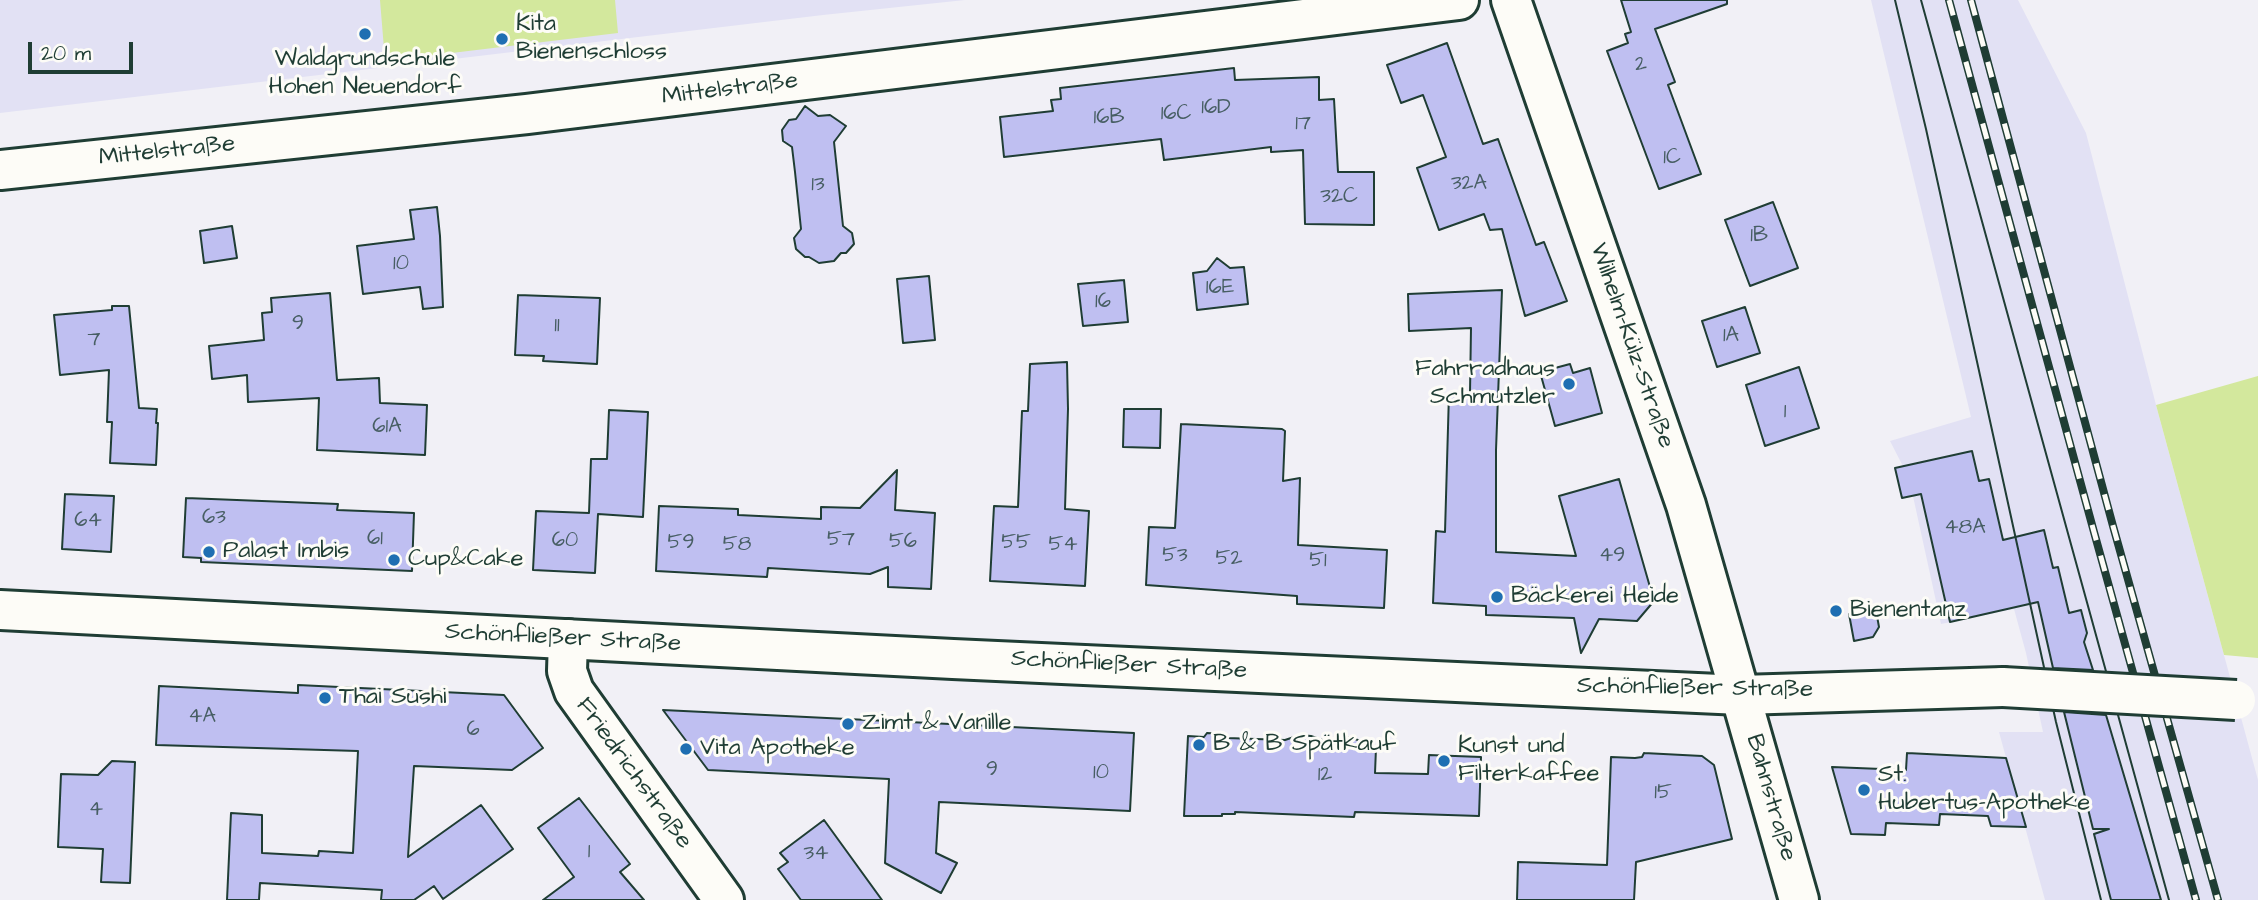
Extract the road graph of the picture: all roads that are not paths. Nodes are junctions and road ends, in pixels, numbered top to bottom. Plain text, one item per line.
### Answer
1 (1459, 0) edge
2 (1511, 0) edge
3 (0, 170) edge
4 (0, 610) edge
5 (568, 639) junction
6 (1741, 695) junction
7 (2247, 701) edge
8 (724, 900) edge
9 (1798, 900) edge

1 - 3 street, Mittelstraße
2 - 6 street, Wilhelm-Külz-Straße
4 - 5 street, Schönfließer Straße
5 - 6 street, Schönfließer Straße
5 - 8 street, Friedrichstraße
6 - 7 street, Schönfließer Straße, bridge
6 - 9 street, Bahnstraße

